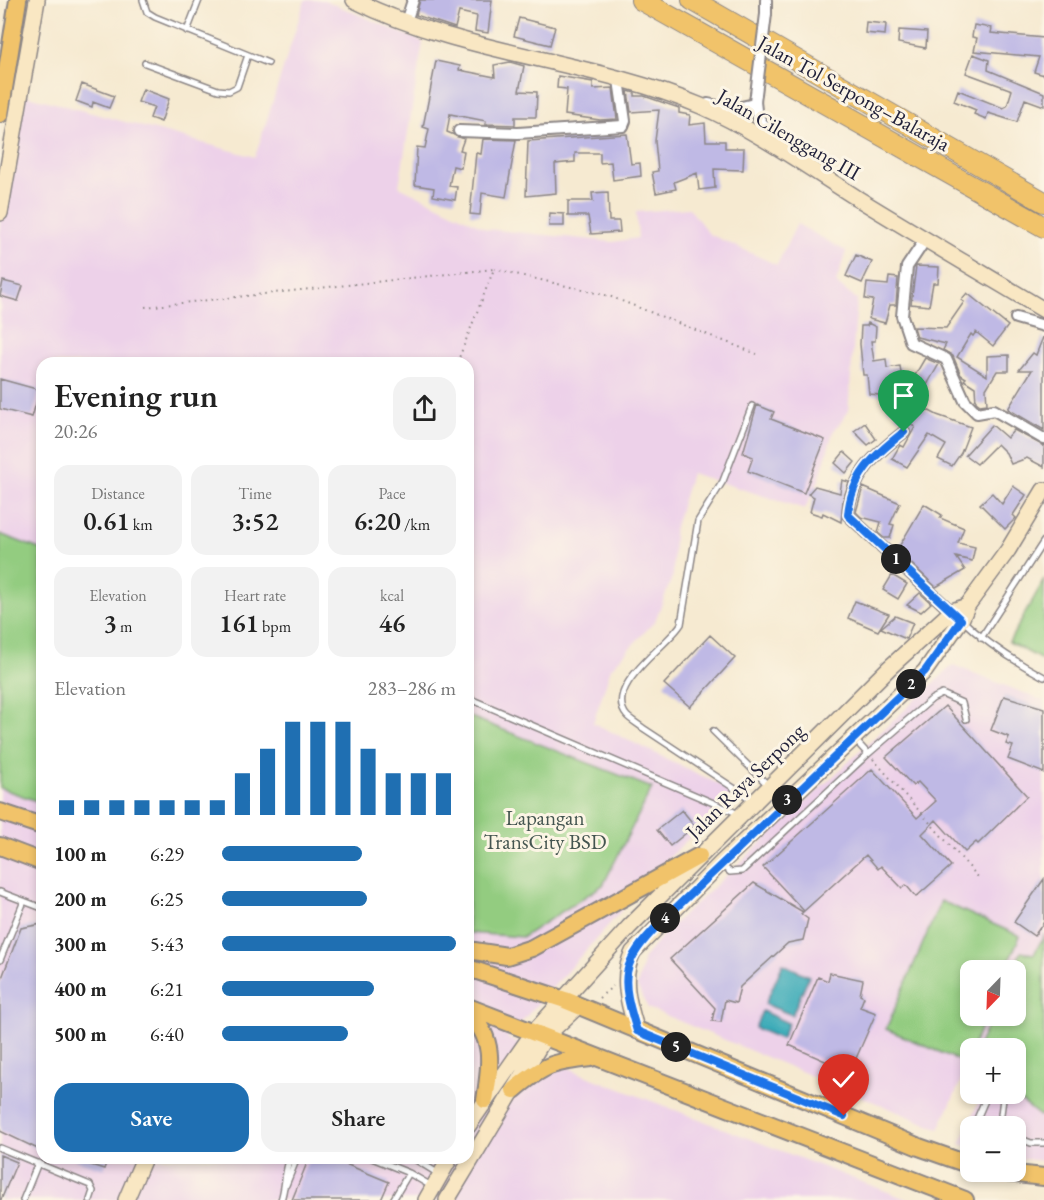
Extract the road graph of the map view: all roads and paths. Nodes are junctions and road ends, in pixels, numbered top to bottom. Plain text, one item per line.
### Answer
1 (18, 0) edge
2 (37, 0) edge
3 (143, 0) edge
4 (199, 0) edge
5 (354, 0) edge
6 (413, 0) edge
7 (641, 0) edge
8 (692, 0) edge
9 (766, 0) edge
10 (406, 22) junction
11 (188, 31) junction
12 (248, 55) junction
13 (145, 63) dead end
14 (268, 63) dead end
15 (619, 80) junction
16 (755, 99) junction
17 (686, 101) junction
18 (0, 114) edge
19 (459, 131) dead end
20 (792, 157) junction
21 (1044, 202) edge
22 (0, 213) edge
23 (1044, 227) edge
24 (925, 240) junction
25 (494, 269) junction
26 (145, 307) dead end
27 (1044, 310) edge
28 (1016, 318) dead end
29 (1044, 326) edge
30 (757, 354) dead end
31 (459, 357) edge
32 (752, 406) dead end
33 (904, 432) dead end
34 (1044, 440) edge
35 (1044, 490) edge
36 (1044, 541) edge
37 (960, 612) junction
38 (981, 639) junction
39 (908, 651) junction
40 (925, 671) junction
41 (1044, 677) edge
42 (474, 701) edge
43 (966, 719) dead end
44 (713, 731) dead end
45 (854, 738) junction
46 (868, 754) junction
47 (770, 788) junction
48 (756, 803) junction
49 (0, 812) edge
50 (743, 815) junction
51 (36, 824) edge
52 (0, 846) edge
53 (699, 856) junction
54 (36, 860) edge
55 (720, 864) junction
56 (979, 878) dead end
57 (0, 892) edge
58 (24, 901) junction
59 (36, 906) edge
60 (474, 951) edge
61 (0, 960) edge
62 (474, 970) edge
63 (616, 984) dead end
64 (599, 998) dead end
65 (571, 1003) junction
66 (474, 1009) edge
67 (474, 1020) edge
68 (637, 1031) junction
69 (539, 1035) junction
70 (598, 1058) junction
71 (514, 1090) junction
72 (485, 1100) junction
73 (1000, 1114) dead end
74 (978, 1116) edge
75 (474, 1117) edge
76 (1026, 1141) edge
77 (1044, 1143) edge
78 (0, 1149) edge
79 (474, 1156) edge
80 (960, 1161) edge
81 (36, 1162) edge
82 (38, 1164) edge
83 (40, 1164) edge
84 (141, 1164) edge
85 (287, 1164) edge
86 (295, 1164) edge
87 (387, 1164) edge
88 (421, 1164) edge
89 (446, 1164) edge
90 (469, 1164) edge
91 (409, 1173) junction
92 (1026, 1175) edge
93 (1044, 1177) edge
94 (286, 1187) junction
95 (433, 1187) edge
96 (22, 1200) edge
97 (90, 1200) edge
98 (126, 1200) edge
99 (280, 1200) edge
100 (393, 1200) edge
101 (447, 1200) edge
102 (965, 1200) edge

1 - 18 main road
2 - 22 main road
3 - 11 lane
4 - 11 lane
5 - 10 main road, Jalan Cilenggang III
6 - 10 street
7 - 23 highway, Jalan Tol Serpong–Balaraja
8 - 21 highway, Jalan Tol Serpong–Balaraja
9 - 16 street, bridge
10 - 15 main road, Jalan Cilenggang III
11 - 12 lane
12 - 13 lane
12 - 14 lane
15 - 17 main road, Jalan Cilenggang III
15 - 19 street
16 - 17 street
16 - 20 street
17 - 20 main road, Jalan Cilenggang III
20 - 24 main road, Jalan Cilenggang III
24 - 27 main road, Jalan Cilenggang III
24 - 34 street
25 - 26 path
25 - 30 path
25 - 31 path
28 - 29 street
32 - 48 lane
33 - 37 street
35 - 37 main road, Jalan Raya Serpong
36 - 38 lane
37 - 38 lane
37 - 39 main road, Jalan Raya Serpong
37 - 40 main road, Jalan Raya Serpong
38 - 41 lane
39 - 40 main road
39 - 47 main road, Jalan Raya Serpong
40 - 45 main road, Jalan Raya Serpong
42 - 50 lane
43 - 46 lane
44 - 47 lane
45 - 46 lane
45 - 55 main road, Jalan Raya Serpong
46 - 55 lane
46 - 56 path
47 - 48 main road, Jalan Raya Serpong
48 - 50 main road, Jalan Raya Serpong
49 - 51 main road
50 - 53 main road, Jalan Raya Serpong
52 - 54 main road
53 - 60 main road
53 - 65 main road, Jalan Raya Serpong
55 - 68 main road, Jalan Raya Serpong
57 - 58 lane
58 - 59 lane
58 - 61 lane
62 - 65 main road
63 - 64 path
65 - 68 main road
65 - 69 main road, Jalan Raya Serpong
66 - 69 main road
67 - 72 main road
68 - 80 main road
69 - 70 main road
69 - 71 main road
69 - 72 main road
70 - 71 main road
70 - 102 main road
71 - 79 main road
72 - 75 main road
73 - 74 lane
76 - 77 lane
78 - 81 lane
82 - 96 lane
83 - 97 lane
84 - 98 main road
85 - 94 lane
86 - 94 lane
87 - 91 lane
88 - 95 lane
89 - 95 main road
90 - 101 main road
91 - 95 lane
91 - 100 lane
92 - 93 main road
94 - 99 lane

